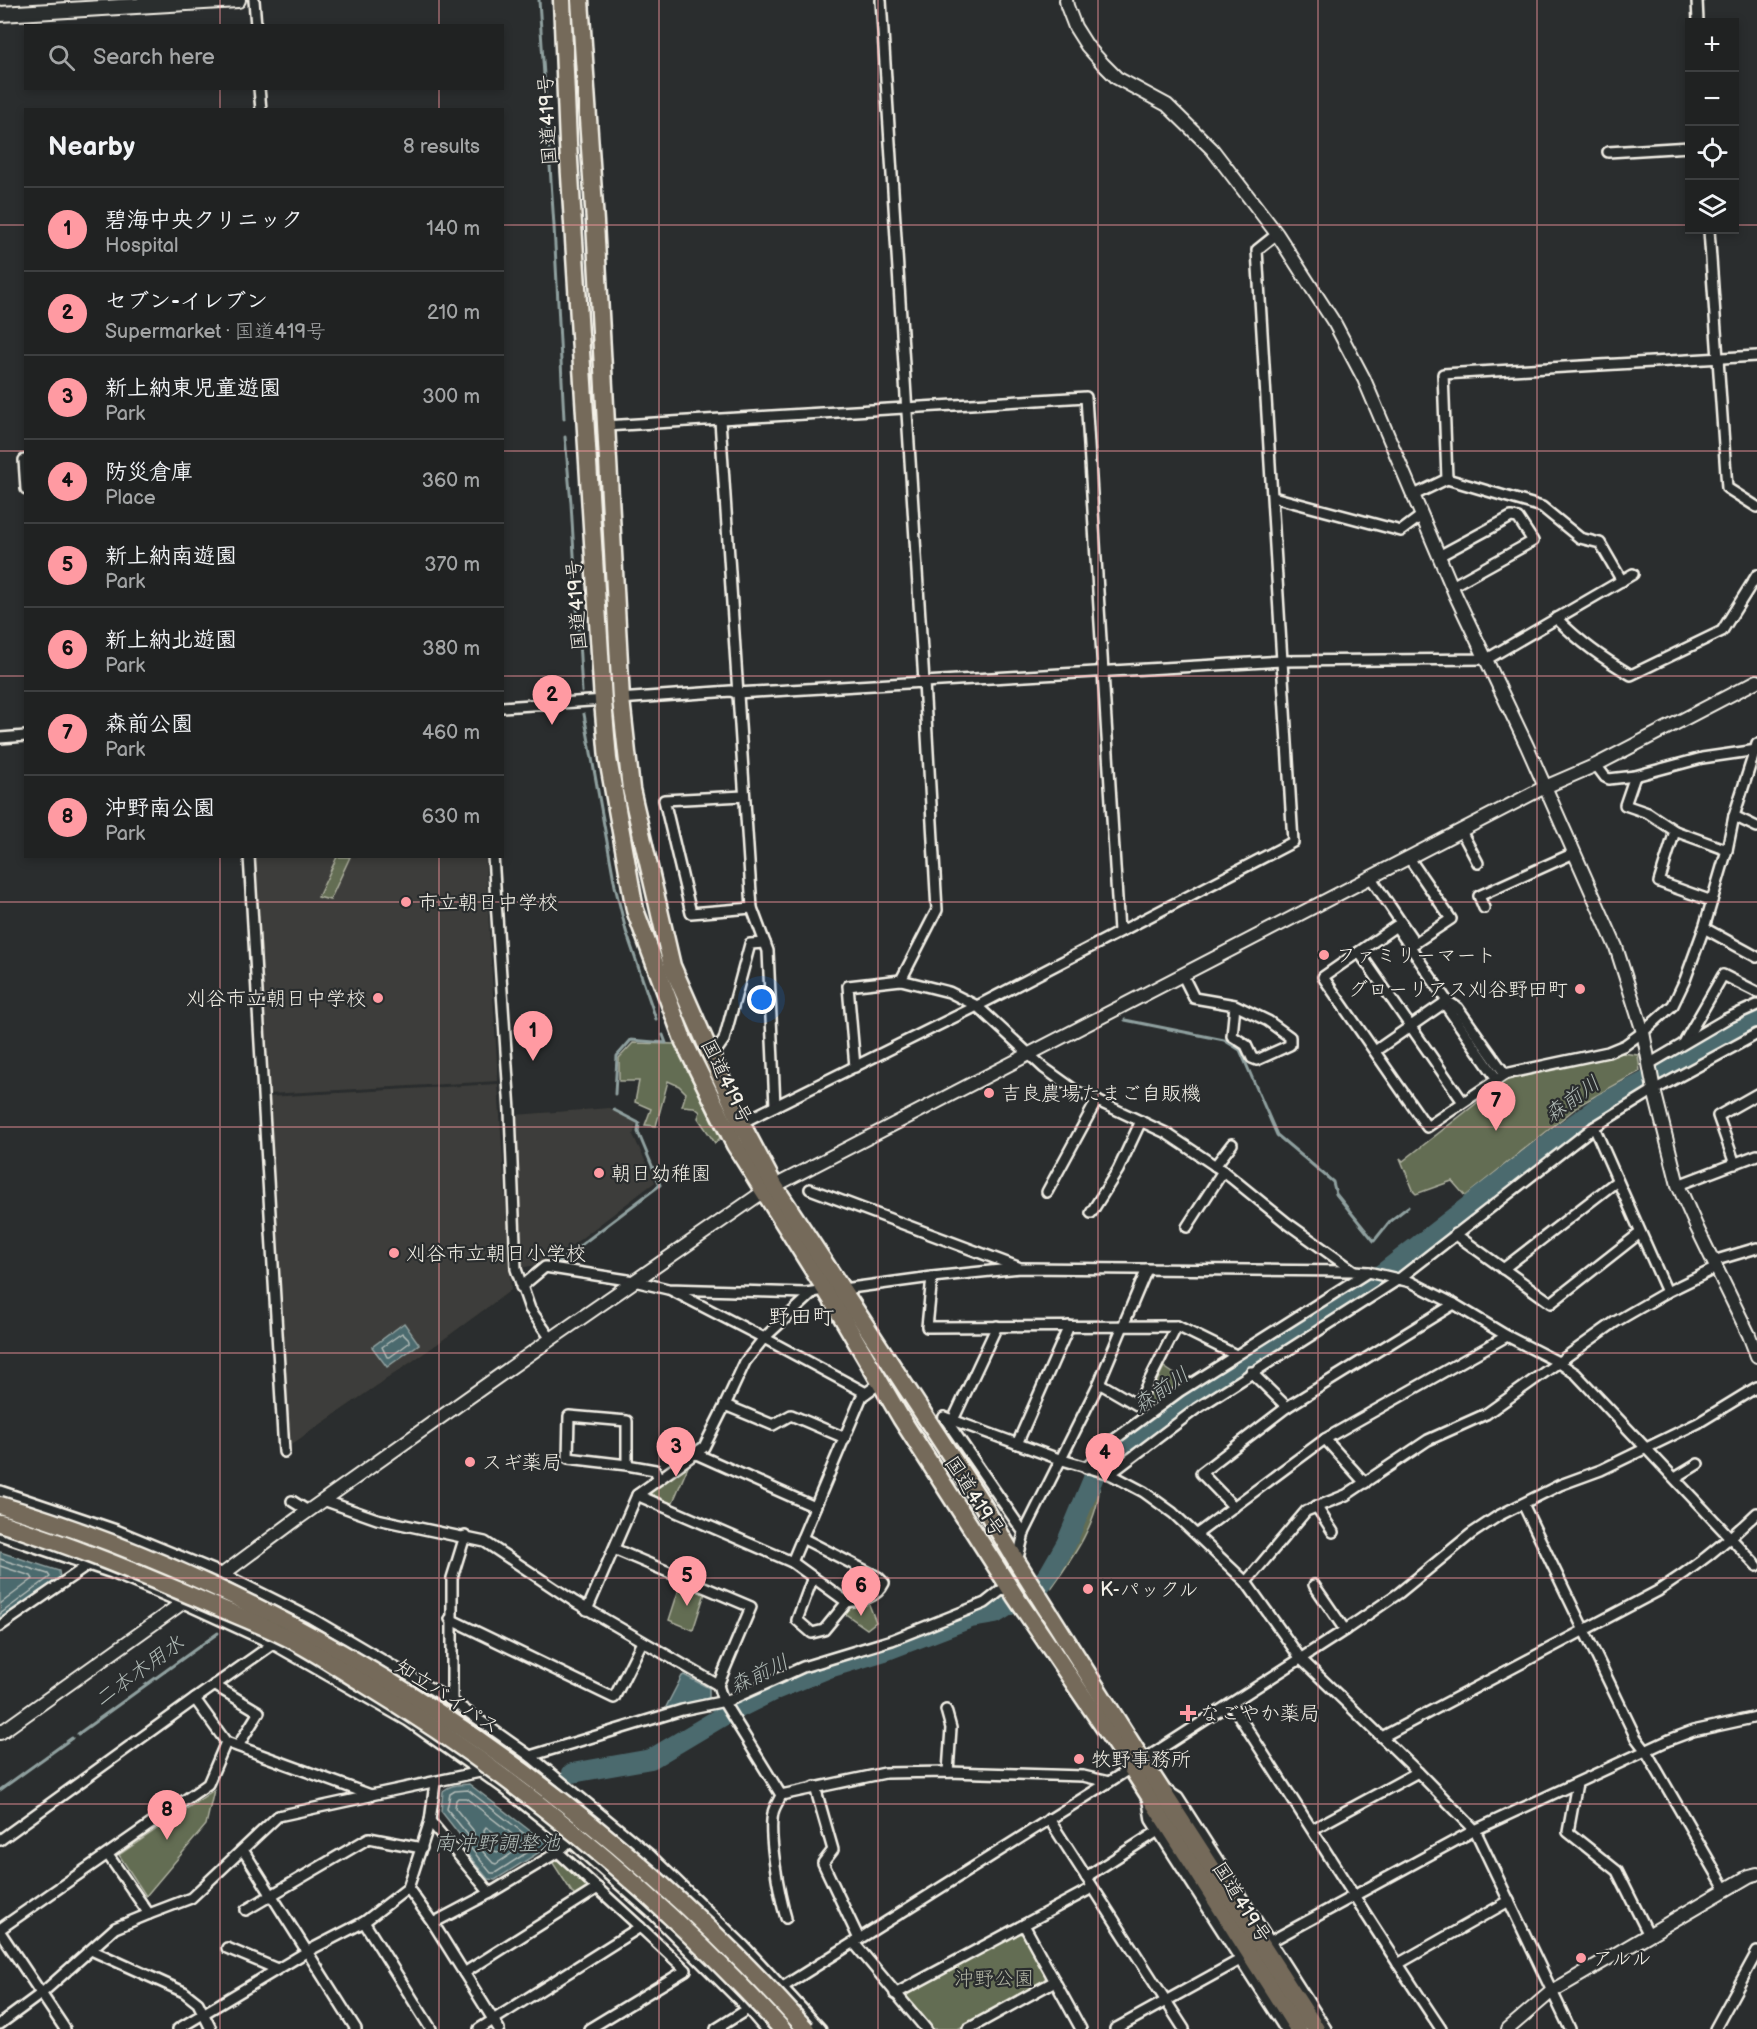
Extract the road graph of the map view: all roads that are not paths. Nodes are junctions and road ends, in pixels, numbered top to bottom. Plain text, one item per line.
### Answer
1 (238, 0) edge
2 (254, 0) edge
3 (562, 0) edge
4 (580, 0) edge
5 (881, 0) edge
6 (1066, 0) edge
7 (1697, 0) edge
8 (0, 14) edge
9 (1698, 18) edge
10 (256, 24) edge
11 (260, 90) edge
12 (261, 108) edge
13 (1685, 147) edge
14 (1608, 152) dead end
15 (1277, 234) junction
16 (1709, 234) edge
17 (1757, 356) edge
18 (1717, 358) junction
19 (907, 407) junction
20 (720, 420) junction
21 (605, 426) junction
22 (1447, 479) junction
23 (1413, 496) junction
24 (1273, 497) junction
25 (1757, 507) edge
26 (1421, 516) junction
27 (1439, 556) junction
28 (1634, 574) dead end
29 (1757, 575) edge
30 (1622, 581) junction
31 (1452, 586) junction
32 (1556, 618) junction
33 (1487, 659) junction
34 (1282, 660) junction
35 (1103, 672) junction
36 (1757, 681) edge
37 (924, 682) junction
38 (736, 693) junction
39 (621, 699) junction
40 (603, 701) junction
41 (504, 707) edge
42 (24, 736) edge
43 (0, 738) edge
44 (1756, 748) edge
45 (1596, 765) junction
46 (1635, 776) junction
47 (1545, 787) junction
48 (744, 796) junction
49 (1734, 816) junction
50 (1757, 827) edge
51 (1461, 831) junction
52 (1675, 831) junction
53 (1727, 850) junction
54 (1574, 854) junction
55 (249, 858) edge
56 (493, 858) edge
57 (1409, 858) junction
58 (1478, 862) dead end
59 (1371, 878) junction
60 (1712, 901) junction
61 (752, 908) junction
62 (1484, 908) dead end
63 (1704, 928) junction
64 (1119, 931) junction
65 (765, 943) junction
66 (1359, 952) junction
67 (1757, 957) edge
68 (1183, 976) junction
69 (901, 980) junction
70 (1757, 992) edge
71 (1445, 1002) junction
72 (1235, 1005) junction
73 (1757, 1005) edge
74 (977, 1006) junction
75 (1411, 1026) junction
76 (1643, 1032) junction
77 (1757, 1034) edge
78 (1684, 1043) junction
79 (1375, 1051) junction
80 (1030, 1054) junction
81 (712, 1057) junction
82 (1649, 1064) junction
83 (855, 1067) junction
84 (1501, 1077) junction
85 (1654, 1090) junction
86 (1757, 1094) edge
87 (1097, 1101) junction
88 (1463, 1102) junction
89 (775, 1106) junction
90 (1141, 1121) junction
91 (741, 1123) junction
92 (1593, 1127) junction
93 (1232, 1143) dead end
94 (1757, 1155) edge
95 (1735, 1164) junction
96 (1219, 1169) junction
97 (1617, 1181) junction
98 (1678, 1185) junction
99 (810, 1189) dead end
100 (769, 1190) junction
101 (1047, 1192) dead end
102 (1091, 1213) dead end
103 (1188, 1227) dead end
104 (1640, 1233) junction
105 (1455, 1234) junction
106 (1757, 1248) edge
107 (1715, 1264) junction
108 (1020, 1268) junction
109 (1148, 1269) junction
110 (1503, 1269) junction
111 (1354, 1271) junction
112 (1368, 1272) junction
113 (932, 1276) junction
114 (1399, 1279) junction
115 (634, 1281) junction
116 (521, 1287) junction
117 (668, 1289) junction
118 (843, 1289) junction
119 (820, 1291) junction
120 (1667, 1292) junction
121 (1454, 1304) junction
122 (997, 1326) junction
123 (1069, 1326) junction
124 (1123, 1326) junction
125 (1177, 1326) junction
126 (1507, 1336) junction
127 (764, 1338) junction
128 (551, 1339) junction
129 (1236, 1355) junction
130 (1757, 1356) edge
131 (1558, 1362) junction
132 (1251, 1372) junction
133 (880, 1383) junction
134 (1099, 1383) junction
135 (1757, 1387) edge
136 (866, 1393) junction
137 (725, 1405) junction
138 (1287, 1407) junction
139 (953, 1420) junction
140 (845, 1438) junction
141 (1325, 1439) junction
142 (1017, 1444) junction
143 (1646, 1448) junction
144 (284, 1452) dead end
145 (694, 1454) junction
146 (1059, 1459) junction
147 (1698, 1464) dead end
148 (627, 1465) junction
149 (1086, 1468) junction
150 (1110, 1474) junction
151 (659, 1479) junction
152 (1675, 1479) junction
153 (1365, 1483) junction
154 (0, 1491) edge
155 (637, 1495) junction
156 (323, 1500) junction
157 (292, 1501) dead end
158 (1523, 1504) junction
159 (0, 1505) edge
160 (1316, 1506) junction
161 (1234, 1507) junction
162 (815, 1508) junction
163 (308, 1511) junction
164 (1757, 1513) edge
165 (0, 1523) edge
166 (1333, 1532) dead end
167 (1024, 1533) junction
168 (1197, 1534) junction
169 (0, 1535) edge
170 (465, 1536) junction
171 (802, 1538) junction
172 (1731, 1538) junction
173 (614, 1549) junction
174 (792, 1562) junction
175 (1017, 1562) junction
176 (87, 1566) junction
177 (1757, 1566) edge
178 (223, 1574) junction
179 (813, 1577) junction
180 (1246, 1582) junction
181 (1314, 1585) dead end
182 (1010, 1592) junction
183 (847, 1602) junction
184 (183, 1603) junction
185 (587, 1610) junction
186 (450, 1619) junction
187 (0, 1626) edge
188 (1585, 1629) junction
189 (1345, 1630) junction
190 (642, 1642) junction
191 (273, 1644) junction
192 (1300, 1659) junction
193 (214, 1685) junction
194 (718, 1685) junction
195 (195, 1699) junction
196 (452, 1701) junction
197 (725, 1703) junction
198 (1231, 1704) junction
199 (946, 1710) dead end
200 (1757, 1718) edge
201 (0, 1733) edge
202 (1382, 1737) junction
203 (226, 1742) junction
204 (238, 1746) junction
205 (1646, 1751) junction
206 (530, 1756) junction
207 (1136, 1764) junction
208 (480, 1772) junction
209 (948, 1772) junction
210 (1418, 1772) junction
211 (1108, 1782) junction
212 (435, 1783) junction
213 (1577, 1783) junction
214 (815, 1787) junction
215 (1152, 1788) junction
216 (782, 1795) junction
217 (371, 1796) junction
218 (1049, 1819) junction
219 (430, 1821) junction
220 (1313, 1829) junction
221 (1475, 1830) junction
222 (1158, 1831) junction
223 (0, 1840) edge
224 (570, 1841) junction
225 (422, 1848) junction
226 (243, 1850) junction
227 (558, 1852) junction
228 (108, 1855) junction
229 (1757, 1874) edge
230 (1086, 1877) junction
231 (1092, 1887) junction
232 (408, 1888) junction
233 (598, 1888) junction
234 (1726, 1890) junction
235 (490, 1893) junction
236 (273, 1894) junction
237 (1354, 1896) junction
238 (1509, 1901) junction
239 (246, 1910) dead end
240 (149, 1914) junction
241 (786, 1918) dead end
242 (364, 1922) junction
243 (433, 1923) junction
244 (1024, 1925) junction
245 (640, 1927) junction
246 (0, 1930) edge
247 (1649, 1935) junction
248 (857, 1941) junction
249 (1271, 1941) junction
250 (227, 1948) dead end
251 (91, 1950) junction
252 (308, 1951) junction
253 (1757, 1952) edge
254 (1240, 1960) junction
255 (1398, 1964) junction
256 (278, 1969) junction
257 (464, 1974) junction
258 (1054, 1982) junction
259 (782, 1987) junction
260 (1551, 1992) junction
261 (42, 1994) junction
262 (895, 1994) junction
263 (1166, 2001) junction
264 (748, 2009) junction
265 (202, 2013) junction
266 (493, 2020) junction
267 (0, 2024) edge
268 (65, 2029) edge
269 (178, 2029) edge
270 (211, 2029) edge
271 (356, 2029) edge
272 (431, 2029) edge
273 (479, 2029) edge
274 (499, 2029) edge
275 (589, 2029) edge
276 (716, 2029) edge
277 (765, 2029) edge
278 (782, 2029) edge
279 (806, 2029) edge
280 (821, 2029) edge
281 (926, 2029) edge
282 (968, 2029) edge
283 (1080, 2029) edge
284 (1115, 2029) edge
285 (1184, 2029) edge
286 (1285, 2029) edge
287 (1298, 2029) edge
288 (1316, 2029) edge
289 (1326, 2029) edge
290 (1441, 2029) edge
291 (1508, 2029) edge
292 (1569, 2029) edge
293 (1715, 2029) edge

1 - 8 main road
2 - 10 street
3 - 40 highway, 国道419号
4 - 21 highway, 国道419号
5 - 19 street
6 - 15 street
7 - 9 street
11 - 12 street
13 - 14 street
15 - 23 street
15 - 24 street
16 - 18 street
17 - 18 street
18 - 22 street
18 - 25 street
19 - 20 street
19 - 35 street
19 - 37 street
20 - 21 street
20 - 38 street
21 - 39 highway, 国道419号
22 - 23 street
22 - 30 street
23 - 26 street
24 - 26 street
24 - 34 street
26 - 27 street
27 - 31 street
27 - 31 street
28 - 30 street
29 - 32 street
30 - 32 street
31 - 33 street
32 - 33 street
33 - 34 street
33 - 47 street
34 - 35 street
34 - 64 street
35 - 37 street
35 - 64 street
36 - 45 street
37 - 38 street
37 - 69 street
38 - 39 street
38 - 48 street
39 - 40 street
39 - 81 highway, 国道419号
40 - 41 street
40 - 100 highway, 国道419号
42 - 43 street
44 - 46 street
44 - 49 street
45 - 46 street
45 - 47 street
46 - 52 street
47 - 51 street
47 - 54 street
48 - 61 street
48 - 61 street
49 - 50 street
49 - 53 street
51 - 57 street
51 - 58 street
52 - 53 street
52 - 60 street
53 - 60 street
54 - 62 street
54 - 76 street
55 - 144 street
56 - 116 street
57 - 59 street
57 - 59 street
59 - 68 street
60 - 63 street
61 - 65 street
63 - 67 street
63 - 76 street
64 - 74 street
65 - 81 street
65 - 89 street
66 - 71 street
66 - 75 street
66 - 79 street
68 - 72 street
68 - 80 street
69 - 74 street
69 - 83 street
70 - 78 street
71 - 75 street
71 - 84 street
72 - 72 street
73 - 78 street
74 - 80 street
74 - 83 street
75 - 79 street
75 - 88 street
76 - 82 street
76 - 84 street
77 - 85 street
78 - 82 street
79 - 88 street
80 - 87 street
80 - 100 street
81 - 91 highway, 国道419号
82 - 85 street
83 - 89 street
84 - 88 street
85 - 92 street
85 - 98 street
86 - 95 street
87 - 90 street
87 - 101 street
89 - 91 street
90 - 96 street
90 - 102 street
91 - 100 highway, 国道419号
92 - 97 street
92 - 105 street
93 - 96 street
94 - 95 street
95 - 98 street
96 - 103 street
96 - 111 street
97 - 104 street
97 - 110 street
98 - 107 street
99 - 108 street
100 - 115 street
100 - 118 highway, 国道419号
100 - 119 highway, 国道419号
104 - 110 street
104 - 120 street
105 - 110 street
105 - 114 street
106 - 107 street
107 - 120 street
107 - 130 street
108 - 109 street
108 - 113 street
109 - 111 street
109 - 124 street
111 - 112 street
112 - 114 street
112 - 129 street
113 - 118 street
113 - 122 street
114 - 121 street
114 - 132 street
115 - 116 street
115 - 117 street
115 - 128 street
116 - 128 street
117 - 119 street
117 - 127 street
118 - 175 highway, 国道419号
119 - 127 street
119 - 133 highway, 国道419号
120 - 131 street
121 - 126 street
121 - 138 street
122 - 123 street
122 - 139 street
123 - 124 street
123 - 142 street
124 - 125 street
124 - 134 street
125 - 129 street
125 - 134 street
126 - 131 street
126 - 141 street
127 - 136 street
127 - 137 street
128 - 156 street
129 - 149 street
131 - 143 street
131 - 153 street
132 - 138 street
132 - 150 street
133 - 136 street
133 - 182 highway, 国道419号
134 - 146 street
135 - 143 street
136 - 140 street
137 - 140 street
137 - 145 street
138 - 161 street
139 - 142 street
139 - 167 street
140 - 162 street
141 - 153 street
141 - 161 street
142 - 146 street
143 - 152 street
143 - 158 street
145 - 151 street
145 - 162 street
146 - 149 street
146 - 167 street
147 - 152 street
148 - 148 street
148 - 151 street
149 - 150 street
150 - 168 street
151 - 155 street
152 - 172 street
153 - 160 street
154 - 178 street
155 - 173 street
155 - 174 street
156 - 163 street
156 - 170 street
157 - 163 street
158 - 188 street
158 - 189 street
159 - 279 highway, 知立バイパス, bridge
160 - 166 street
160 - 180 street
161 - 168 street
162 - 171 street
163 - 178 street
164 - 172 street
165 - 278 highway, 知立バイパス, bridge
167 - 175 street
168 - 180 street
169 - 176 street
170 - 185 street
170 - 186 street
171 - 174 street
171 - 183 street
172 - 177 street
172 - 188 street
173 - 185 street
173 - 194 street
174 - 179 street
175 - 207 highway, 国道419号
176 - 184 street
176 - 187 street
178 - 184 street
178 - 196 street
179 - 183 street
179 - 183 street
180 - 192 street
181 - 189 street
182 - 197 street
182 - 207 highway, 国道419号
184 - 191 street
184 - 201 street
185 - 190 street
186 - 190 street
186 - 196 street
188 - 202 street
188 - 205 street
189 - 192 street
190 - 194 street
191 - 193 street
191 - 208 street
192 - 198 street
192 - 202 street
193 - 195 street
193 - 204 street
194 - 197 street
195 - 203 street
195 - 223 street
196 - 206 street
197 - 206 street
197 - 216 street
198 - 207 street
198 - 220 street
199 - 209 street
200 - 205 street
202 - 210 street
203 - 204 street
203 - 228 street
204 - 217 street
205 - 213 street
205 - 234 street
206 - 259 street
207 - 211 street
207 - 215 highway, 国道419号
208 - 212 street
208 - 224 street
209 - 211 street
209 - 214 street
210 - 220 street
210 - 221 street
211 - 218 street
212 - 217 street
212 - 219 street
213 - 221 street
213 - 247 street
214 - 216 street
214 - 248 street
215 - 222 street
215 - 249 street
215 - 287 highway, 国道419号
215 - 288 highway, 国道419号
216 - 241 street
217 - 226 street
218 - 230 street
218 - 248 street
219 - 225 street
219 - 235 street
220 - 237 street
221 - 237 street
221 - 238 street
222 - 230 street
222 - 254 street
224 - 227 street
224 - 264 street
225 - 232 street
225 - 236 street
226 - 236 street
226 - 240 street
227 - 233 street
227 - 235 street
228 - 240 street
228 - 246 street
229 - 234 street
230 - 231 street
231 - 244 street
231 - 263 street
232 - 242 street
232 - 243 street
233 - 245 street
233 - 257 street
234 - 247 street
235 - 243 street
236 - 239 street
236 - 252 street
237 - 249 street
237 - 255 street
238 - 255 street
238 - 260 street
240 - 251 street
242 - 252 street
242 - 272 street
243 - 257 street
244 - 258 street
244 - 262 street
245 - 266 street
245 - 275 street
246 - 261 street
247 - 260 street
248 - 259 street
248 - 262 street
249 - 289 street
250 - 256 street
251 - 261 street
251 - 265 street
252 - 256 street
252 - 271 street
253 - 293 street
254 - 263 street
254 - 286 street
255 - 290 street
256 - 265 street
257 - 266 street
258 - 282 street
258 - 283 street
259 - 264 street
259 - 280 street
260 - 291 street
260 - 292 street
261 - 267 street
261 - 268 street
262 - 281 street
263 - 284 street
263 - 285 street
264 - 276 street
264 - 277 street
265 - 269 street
265 - 270 street
266 - 273 street
266 - 274 street

